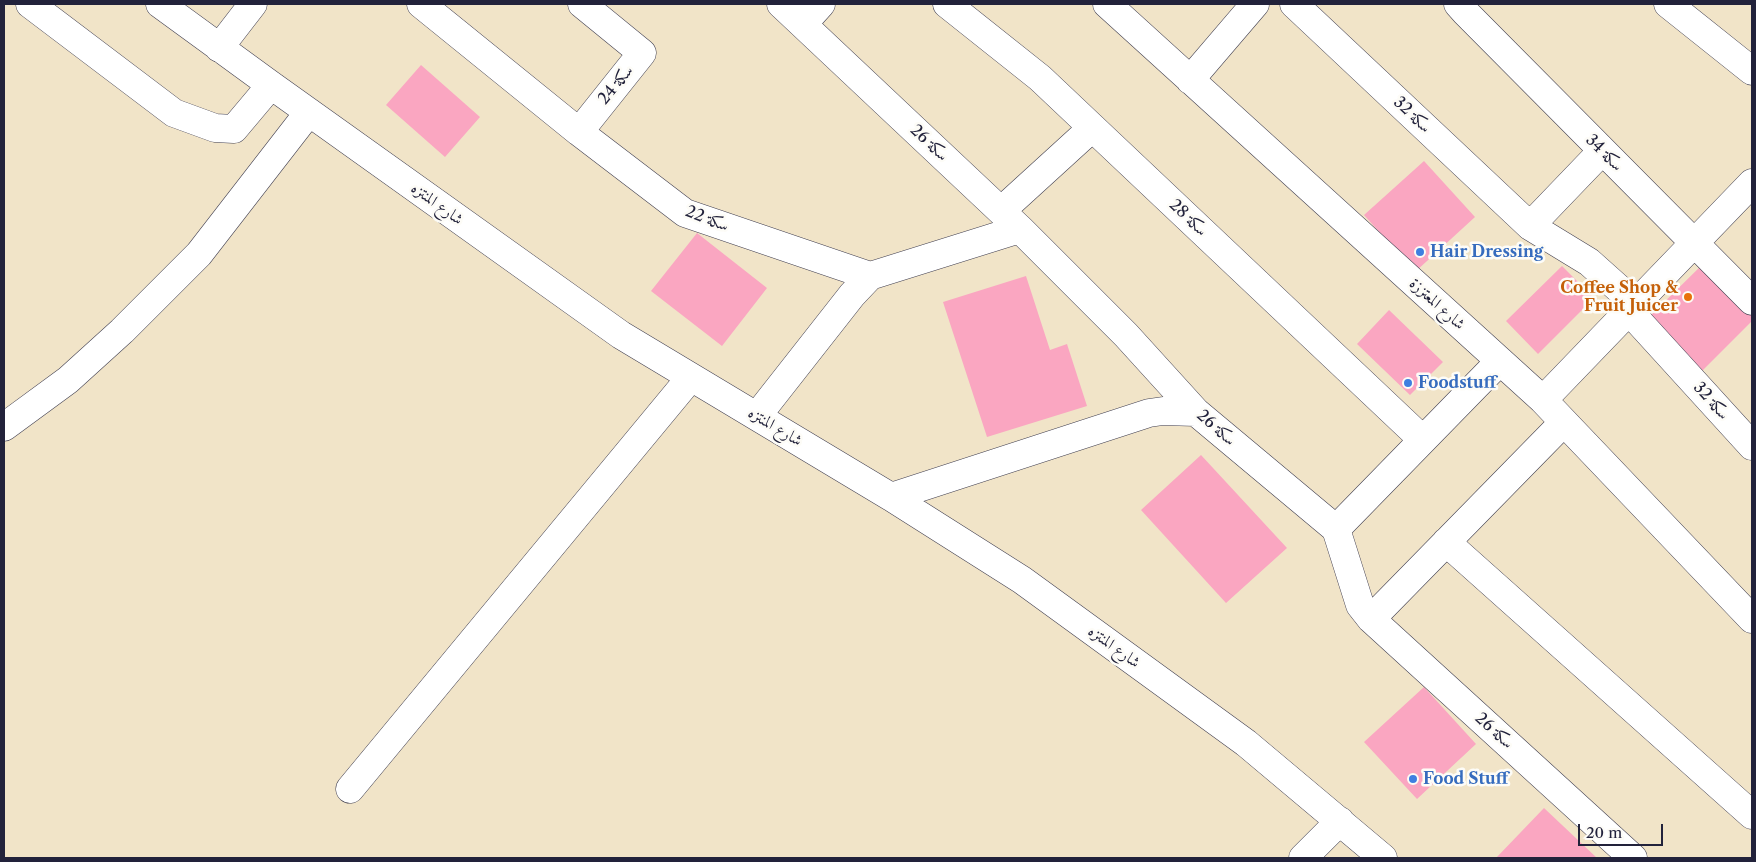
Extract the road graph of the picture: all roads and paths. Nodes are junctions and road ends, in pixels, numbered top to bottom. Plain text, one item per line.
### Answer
1 (30, 4) edge
2 (160, 4) edge
3 (253, 4) edge
4 (421, 4) edge
5 (582, 4) edge
6 (780, 4) edge
7 (821, 4) edge
8 (947, 4) edge
9 (1107, 4) edge
10 (1255, 4) edge
11 (1294, 4) edge
12 (1458, 4) edge
13 (1668, 4) edge
14 (803, 24) junction
15 (219, 48) junction
16 (1752, 71) edge
17 (1190, 80) junction
18 (270, 85) junction
19 (309, 112) junction
20 (1092, 128) junction
21 (579, 132) junction
22 (1602, 151) junction
23 (1752, 184) edge
24 (1010, 220) junction
25 (1530, 226) junction
26 (1694, 244) junction
27 (870, 276) junction
28 (1752, 301) edge
29 (1632, 308) junction
30 (1500, 361) junction
31 (691, 377) junction
32 (1543, 400) junction
33 (1196, 412) junction
34 (757, 416) junction
35 (1564, 422) junction
36 (4, 427) edge
37 (1423, 440) junction
38 (1752, 446) edge
39 (891, 497) junction
40 (1336, 529) junction
41 (1446, 542) junction
42 (1371, 619) junction
43 (1752, 619) edge
44 (350, 789) dead end
45 (1752, 815) edge
46 (1340, 822) junction
47 (1303, 858) edge
48 (1383, 858) edge
49 (1634, 858) edge

1 - 18 street
2 - 15 street, شارع المنتزه
3 - 15 street
4 - 21 street, سكة 22
5 - 21 street, سكة 24
6 - 14 street, سكة 26
7 - 14 street
8 - 20 street, سكة 28
9 - 17 street, شارع المعتززة
10 - 17 street
11 - 25 street, سكة 32
12 - 22 street, سكة 34
13 - 16 street
14 - 24 street, سكة 26
15 - 18 street, شارع المنتزه
17 - 30 street, شارع المعتززة
18 - 19 street, شارع المنتزه
19 - 31 street, شارع المنتزه
19 - 36 street
20 - 24 street
20 - 37 street, سكة 28
21 - 27 street, سكة 22
22 - 25 street
22 - 26 street, سكة 34
23 - 26 street
24 - 27 street
24 - 33 street, سكة 26
25 - 29 street, سكة 32
26 - 28 street, سكة 34
26 - 29 street
27 - 34 street
29 - 32 street
29 - 38 street, سكة 32
30 - 32 street, شارع المعتززة
30 - 37 street
31 - 34 street, شارع المنتزه
31 - 44 street
32 - 35 street, شارع المعتززة
33 - 39 street
33 - 40 street, سكة 26
34 - 39 street, شارع المنتزه
35 - 41 street
35 - 43 street, شارع المعتززة
37 - 40 street
39 - 46 street, شارع المنتزه
40 - 42 street, سكة 26
41 - 42 street
41 - 45 street
42 - 49 street, سكة 26
46 - 47 street
46 - 48 street, شارع المنتزه

